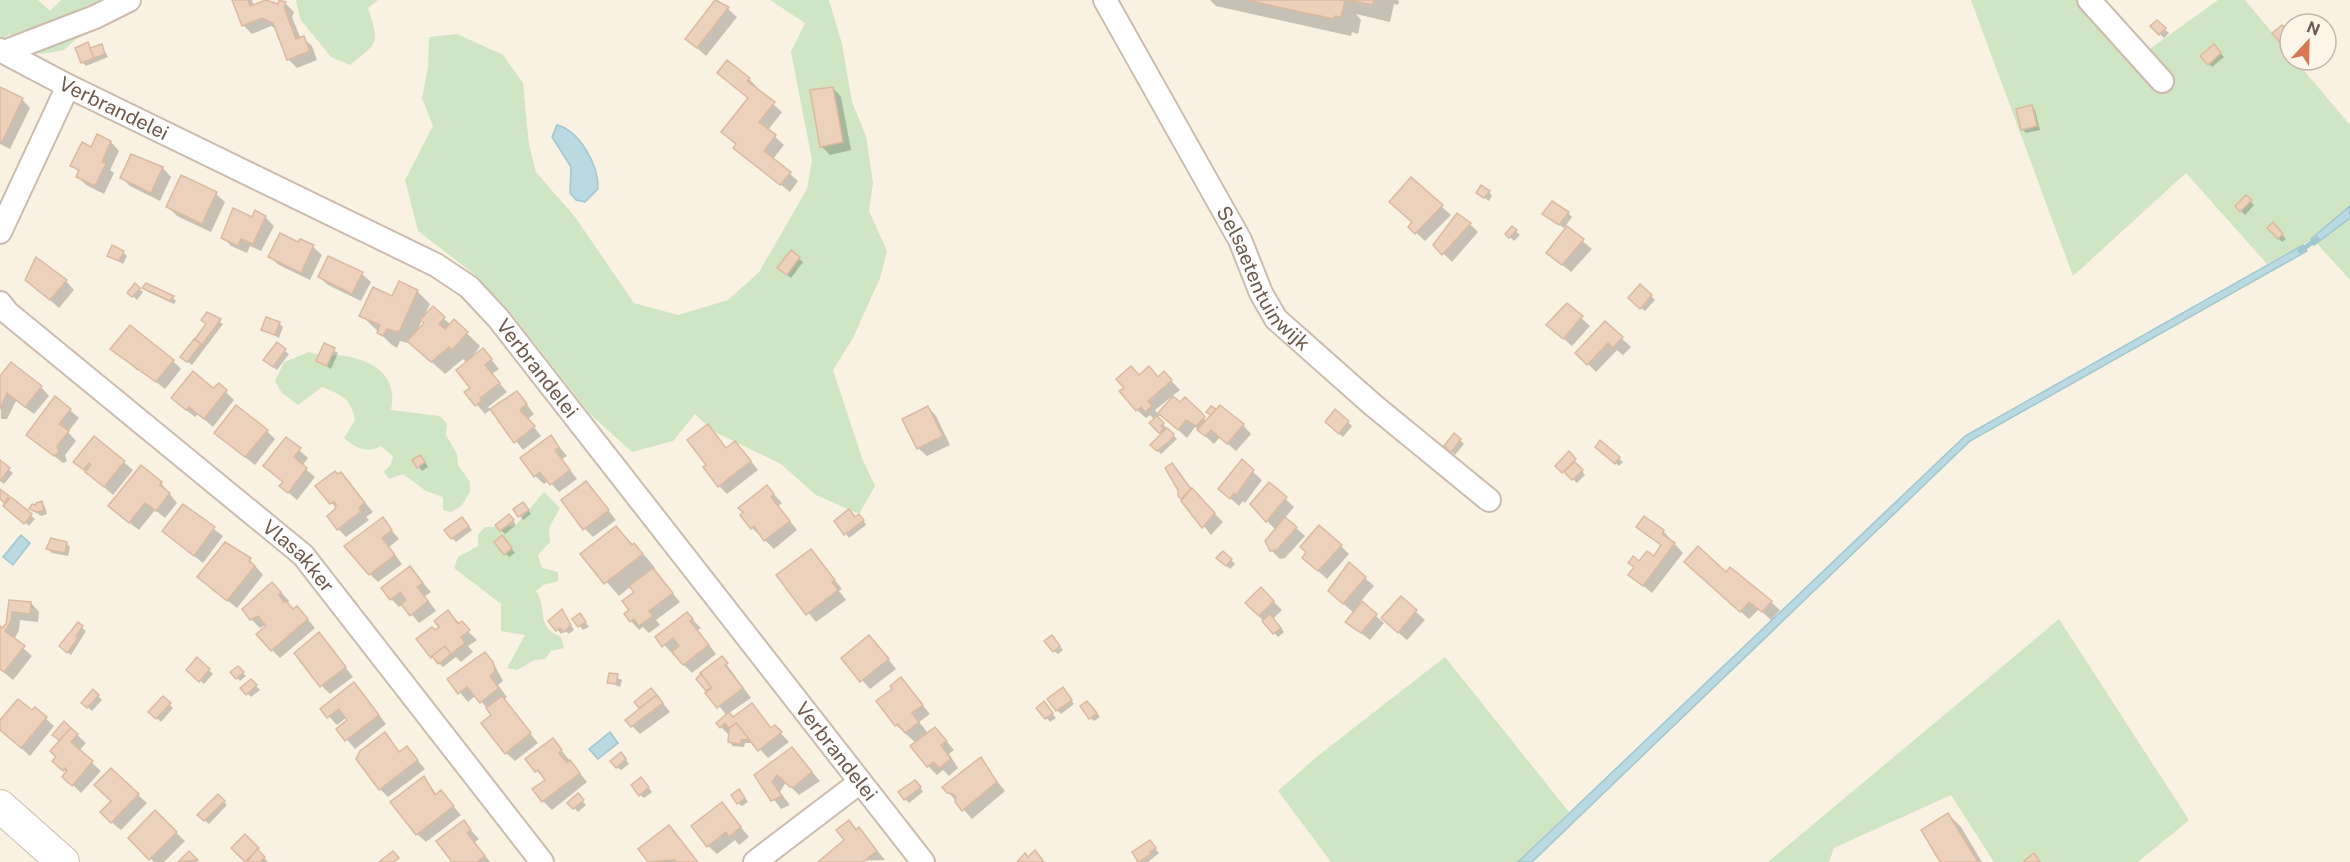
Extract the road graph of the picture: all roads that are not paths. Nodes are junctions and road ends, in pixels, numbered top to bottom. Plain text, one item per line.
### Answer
1 (129, 0) edge
2 (1105, 0) edge
3 (2089, 0) edge
4 (2, 51) edge
5 (2162, 81) dead end
6 (68, 86) junction
7 (0, 232) edge
8 (0, 303) edge
9 (1489, 500) dead end
10 (860, 782) junction
11 (0, 806) edge
12 (63, 862) edge
13 (542, 862) edge
14 (755, 862) edge
15 (923, 862) edge

1 - 4 street
2 - 9 street, Selsaetentuinwijk
3 - 5 street
4 - 6 street, Verbrandelei
6 - 7 street
6 - 10 street, Verbrandelei
8 - 13 street, Vlasakker
10 - 14 street
10 - 15 street, Verbrandelei
11 - 12 main road

